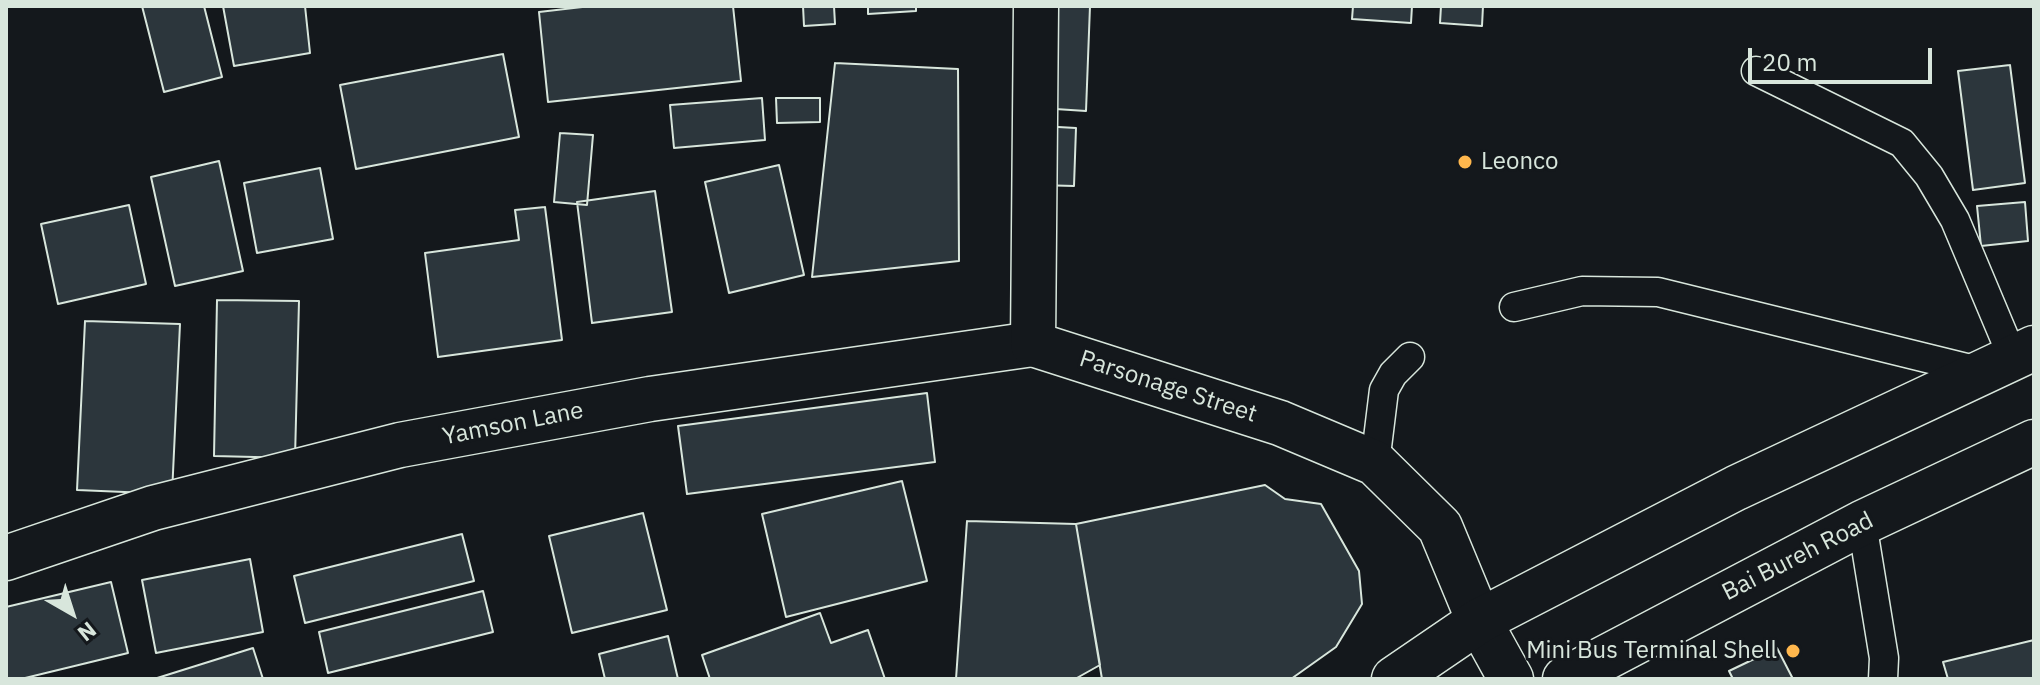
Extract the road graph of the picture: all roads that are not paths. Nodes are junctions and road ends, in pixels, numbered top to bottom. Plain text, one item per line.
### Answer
1 (1036, 6) edge
2 (1756, 71) dead end
3 (1514, 307) dead end
4 (1033, 344) junction
5 (1410, 357) dead end
6 (2010, 359) edge
7 (2034, 442) edge
8 (1375, 463) junction
9 (1862, 523) junction
10 (6, 558) edge
11 (1479, 621) junction
12 (1394, 679) edge
13 (1511, 679) edge
14 (1565, 679) edge
15 (1883, 679) edge

1 - 4 main road
2 - 6 lane
3 - 6 lane
4 - 8 main road, Parsonage Street
4 - 10 main road, Yamson Lane
5 - 8 lane
6 - 11 main road
7 - 9 main road, Bai Bureh Road
8 - 11 main road, Parsonage Street
9 - 14 main road, Bai Bureh Road
9 - 15 lane
11 - 12 main road
11 - 13 main road, Parsonage Street

